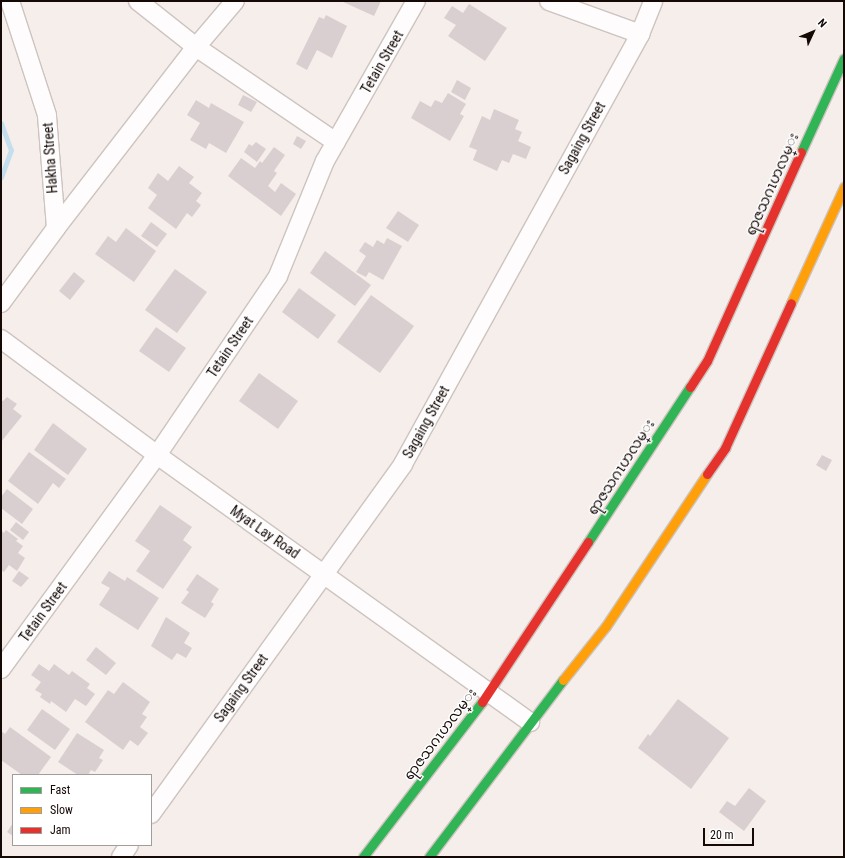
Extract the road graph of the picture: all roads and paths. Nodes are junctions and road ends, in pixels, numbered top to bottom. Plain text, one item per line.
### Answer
1 (10, 1) edge
2 (138, 1) edge
3 (235, 1) edge
4 (416, 1) edge
5 (549, 1) edge
6 (653, 1) edge
7 (640, 34) junction
8 (196, 46) junction
9 (844, 58) edge
10 (336, 142) junction
11 (844, 187) edge
12 (56, 228) junction
13 (1, 303) edge
14 (1, 339) edge
15 (157, 455) junction
16 (323, 573) junction
17 (1, 668) edge
18 (489, 692) junction
19 (530, 722) junction
20 (152, 813) edge
21 (128, 846) edge
22 (120, 857) edge
23 (363, 857) edge
24 (429, 857) edge

1 - 12 street, Hakha Street
2 - 8 street
3 - 8 street
4 - 10 street, Tetain Street
5 - 7 street
6 - 7 street, Sagaing Street
7 - 16 street, Sagaing Street
8 - 10 street
8 - 12 street
9 - 18 main road, ရာဇသဂၤဟလမ္း
10 - 15 street, Tetain Street
11 - 19 main road
12 - 13 street
14 - 15 street, Myat Lay Road
15 - 16 street, Myat Lay Road
15 - 17 street, Tetain Street
16 - 18 street, Myat Lay Road
16 - 20 street, Sagaing Street
18 - 19 street, Myat Lay Road
18 - 23 main road, ရာဇသဂၤဟလမ္း
19 - 24 main road
21 - 22 street

